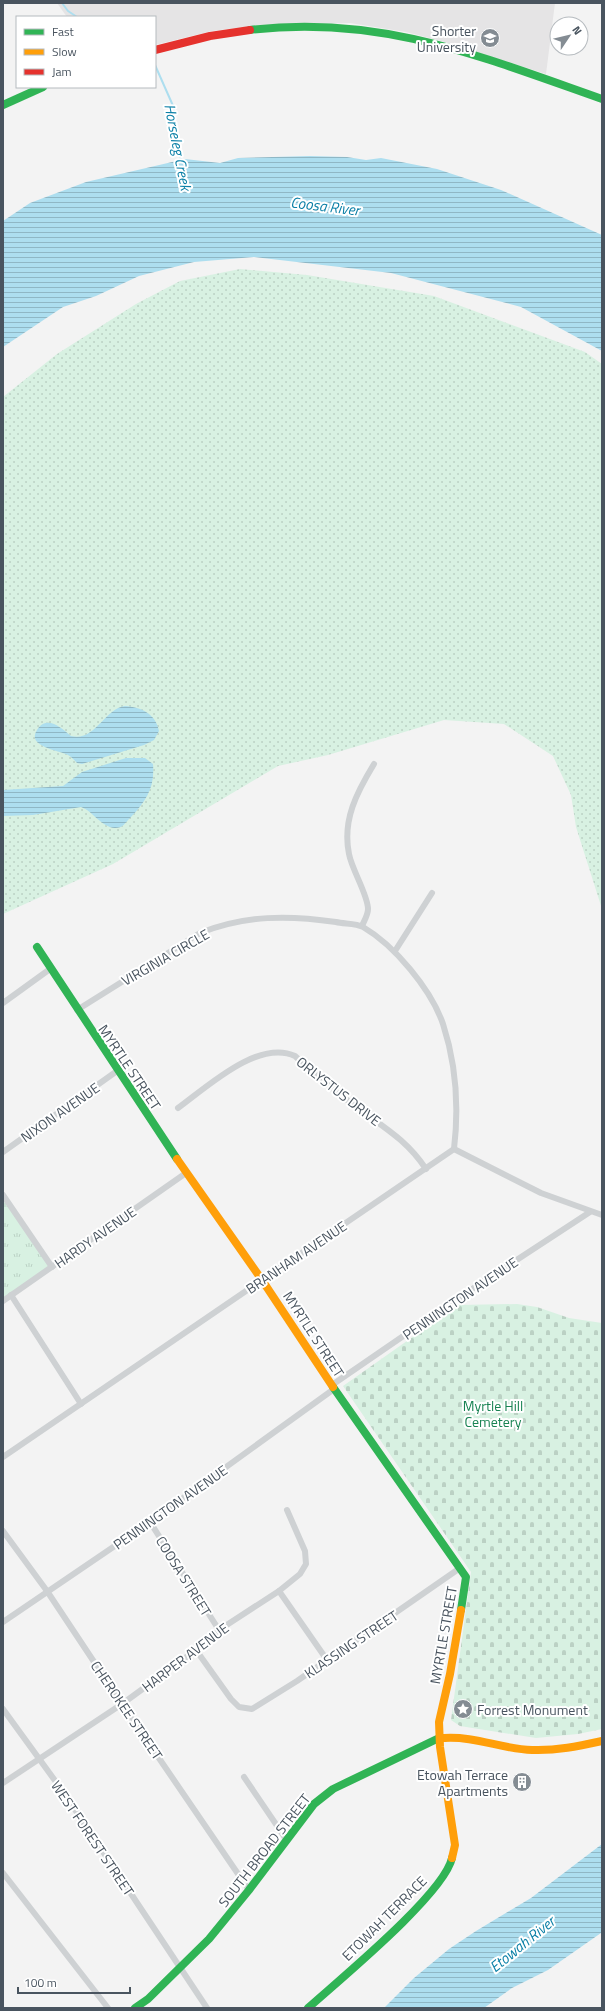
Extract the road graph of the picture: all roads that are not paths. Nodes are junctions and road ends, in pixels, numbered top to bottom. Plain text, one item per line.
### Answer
1 (156, 50) edge
2 (41, 88) edge
3 (602, 99) edge
4 (3, 105) edge
5 (374, 764) dead end
6 (432, 893) dead end
7 (362, 926) junction
8 (37, 947) dead end
9 (395, 951) junction
10 (50, 969) junction
11 (3, 1003) edge
12 (77, 1010) junction
13 (117, 1071) junction
14 (178, 1108) dead end
15 (454, 1149) junction
16 (3, 1152) edge
17 (426, 1169) junction
18 (186, 1173) junction
19 (3, 1195) edge
20 (590, 1212) junction
21 (602, 1215) edge
22 (52, 1267) junction
23 (262, 1280) junction
24 (11, 1296) junction
25 (3, 1301) edge
26 (333, 1387) junction
27 (81, 1404) junction
28 (3, 1457) edge
29 (287, 1510) dead end
30 (150, 1522) junction
31 (3, 1531) edge
32 (460, 1568) junction
33 (47, 1591) junction
34 (279, 1591) junction
35 (3, 1622) edge
36 (219, 1630) junction
37 (196, 1650) junction
38 (327, 1660) junction
39 (122, 1704) junction
40 (3, 1709) edge
41 (439, 1738) junction
42 (602, 1741) edge
43 (39, 1759) junction
44 (244, 1777) dead end
45 (3, 1783) edge
46 (286, 1839) junction
47 (3, 1873) edge
48 (249, 1890) junction
49 (181, 1968) junction
50 (108, 2008) edge
51 (135, 2008) edge
52 (207, 2008) edge
53 (308, 2008) edge

1 - 3 street
2 - 4 street
5 - 7 street
6 - 9 street
7 - 9 street, VIRGINIA CIRCLE
7 - 12 street, VIRGINIA CIRCLE
8 - 10 street, MYRTLE STREET
9 - 15 street, VIRGINIA CIRCLE
10 - 11 street
10 - 12 street, MYRTLE STREET
12 - 13 street, MYRTLE STREET
13 - 16 street, NIXON AVENUE
13 - 18 street, MYRTLE STREET
14 - 17 street, ORLYSTUS DRIVE
15 - 17 street, BRANHAM AVENUE
15 - 20 street
17 - 23 street, BRANHAM AVENUE
18 - 22 street, HARDY AVENUE
18 - 23 street, MYRTLE STREET
19 - 22 street
20 - 21 street
20 - 26 street, PENNINGTON AVENUE
22 - 24 street, HARDY AVENUE
23 - 26 street, MYRTLE STREET
23 - 27 street, BRANHAM AVENUE
24 - 25 street, HARDY AVENUE
24 - 27 street
26 - 30 street, PENNINGTON AVENUE
26 - 32 street, MYRTLE STREET
27 - 28 street, BRANHAM AVENUE
29 - 34 street, HARPER AVENUE
30 - 33 street, PENNINGTON AVENUE
30 - 36 street, COOSA STREET
31 - 33 street, CHEROKEE STREET
32 - 38 street, KLASSING STREET
32 - 41 street, MYRTLE STREET
33 - 35 street, PENNINGTON AVENUE
33 - 39 street, CHEROKEE STREET
34 - 36 street, HARPER AVENUE
34 - 38 street
36 - 37 street, HARPER AVENUE
37 - 38 street, KLASSING STREET
37 - 39 street, HARPER AVENUE
39 - 43 street, HARPER AVENUE
39 - 48 street, CHEROKEE STREET
40 - 43 street, WEST FOREST STREET
41 - 42 street, SOUTH BROAD STREET
41 - 46 street, SOUTH BROAD STREET
41 - 53 street, ETOWAH TERRACE
43 - 45 street, HARPER AVENUE
43 - 49 street, WEST FOREST STREET
44 - 46 street
46 - 48 street, SOUTH BROAD STREET
47 - 50 street
48 - 49 street, SOUTH BROAD STREET
49 - 51 street, SOUTH BROAD STREET
49 - 52 street, WEST FOREST STREET

